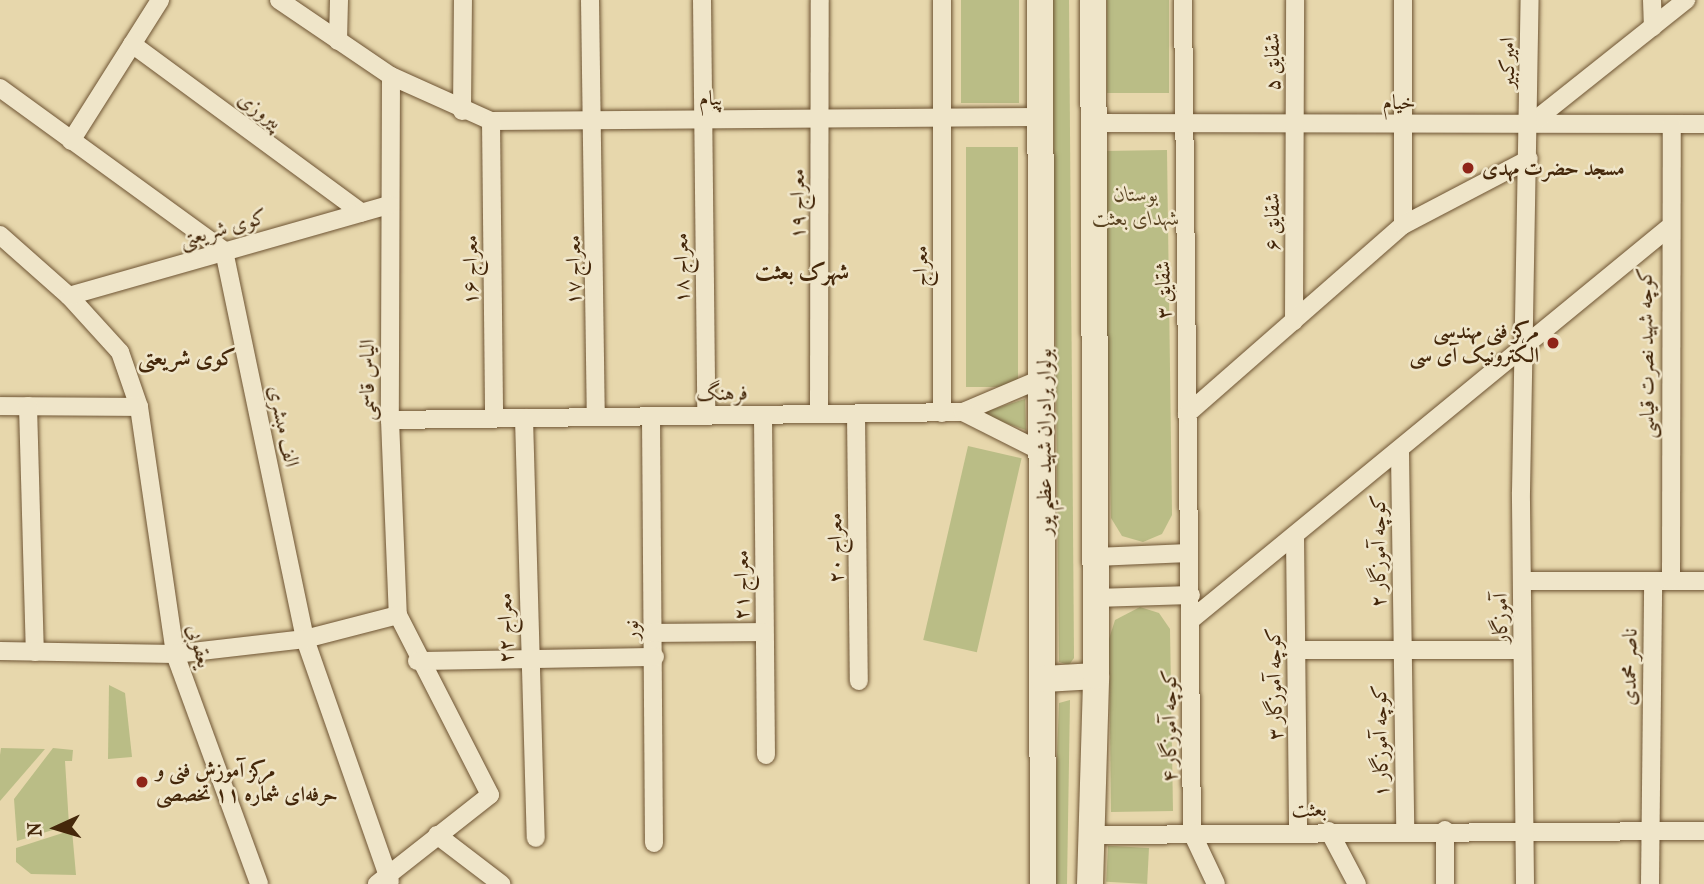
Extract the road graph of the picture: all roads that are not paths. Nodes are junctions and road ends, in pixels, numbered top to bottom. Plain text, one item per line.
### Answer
1 (160, 0) edge
2 (279, 0) edge
3 (339, 0) edge
4 (463, 0) edge
5 (590, 0) edge
6 (702, 0) edge
7 (820, 0) edge
8 (942, 0) edge
9 (1040, 0) edge
10 (1093, 0) edge
11 (1183, 0) edge
12 (1295, 0) edge
13 (1403, 0) edge
14 (1530, 0) edge
15 (1651, 0) edge
16 (1686, 0) edge
17 (1653, 27) junction
18 (338, 41) junction
19 (132, 44) junction
20 (390, 76) junction
21 (0, 88) edge
22 (462, 111) junction
23 (1042, 117) junction
24 (820, 120) junction
25 (944, 120) junction
26 (491, 121) junction
27 (701, 121) junction
28 (595, 123) junction
29 (1093, 123) junction
30 (1183, 123) junction
31 (1295, 123) junction
32 (1704, 124) edge
33 (1399, 125) junction
34 (1529, 125) junction
35 (1672, 125) junction
36 (71, 141) junction
37 (1529, 159) junction
38 (389, 205) junction
39 (362, 213) junction
40 (1403, 225) junction
41 (1667, 229) junction
42 (0, 235) edge
43 (224, 251) junction
44 (69, 296) junction
45 (1294, 321) junction
46 (1526, 351) junction
47 (1043, 378) junction
48 (0, 406) edge
49 (28, 407) junction
50 (139, 407) junction
51 (963, 412) junction
52 (942, 413) junction
53 (819, 414) junction
54 (856, 414) junction
55 (1187, 414) junction
56 (763, 415) junction
57 (651, 416) junction
58 (706, 416) junction
59 (596, 417) junction
60 (494, 418) junction
61 (524, 418) junction
62 (390, 419) junction
63 (1044, 453) junction
64 (1400, 453) junction
65 (1295, 536) junction
66 (1189, 553) junction
67 (1095, 557) junction
68 (1522, 580) junction
69 (1662, 581) junction
70 (1704, 581) edge
71 (1191, 595) junction
72 (1095, 598) junction
73 (398, 615) junction
74 (1192, 619) junction
75 (764, 632) junction
76 (654, 633) junction
77 (305, 639) junction
78 (1296, 650) junction
79 (1401, 650) junction
80 (1522, 650) junction
81 (0, 651) edge
82 (35, 652) junction
83 (175, 654) junction
84 (654, 657) junction
85 (528, 659) junction
86 (417, 661) junction
87 (1096, 677) junction
88 (1044, 679) junction
89 (859, 681) dead end
90 (766, 755) dead end
91 (1650, 828) junction
92 (1524, 829) junction
93 (1405, 830) junction
94 (1446, 830) junction
95 (1329, 831) junction
96 (1704, 831) edge
97 (1298, 832) junction
98 (1192, 833) junction
99 (437, 835) junction
100 (1094, 835) junction
101 (536, 838) dead end
102 (654, 843) dead end
103 (385, 880) edge
104 (259, 884) edge
105 (501, 884) edge
106 (1042, 884) edge
107 (1090, 884) edge
108 (1216, 884) edge
109 (1357, 884) edge
110 (1445, 884) edge
111 (1525, 884) edge
112 (1650, 884) edge

1 - 19 street
2 - 18 street
3 - 18 street
4 - 22 street
5 - 28 street, معراج ۱۷
6 - 27 street, معراج ۱۸
7 - 24 street, معراج ۱۹
8 - 25 street, معراج
9 - 23 main road, بولوار برادران شهید عظیم‌ پور
10 - 29 main road
11 - 30 street, شقایق ۳
12 - 31 street, شقایق ۵
13 - 33 street
14 - 34 street, امیرکبیر
15 - 17 street
16 - 17 street
17 - 34 street
18 - 20 street
19 - 36 street
19 - 39 street, پیروزی
20 - 22 street, پیام
20 - 38 street, الیاس قاسمی
21 - 36 street
22 - 26 street, پیام
23 - 25 street, پیام
23 - 47 main road, بولوار برادران شهید عظیم‌ پور
24 - 25 street, پیام
24 - 27 street, پیام
24 - 53 street, معراج ۱۹
25 - 52 street, معراج
26 - 28 street, پیام
26 - 60 street, معراج ۱۶
27 - 28 street, پیام
27 - 58 street, معراج ۱۸
28 - 59 street, معراج ۱۷
29 - 30 street, خیام
29 - 67 main road
30 - 31 street, خیام
30 - 55 street, شقایق ۳
31 - 33 street, خیام
31 - 45 street, شقایق ۶
32 - 35 street, خیام
33 - 34 street, خیام
33 - 40 street
34 - 35 street, خیام
34 - 37 street, آموزگار
35 - 41 street, کوچه شهید نصرت قیاسی
36 - 43 street
37 - 40 street
37 - 46 street, آموزگار
38 - 39 street, کوی شریعتی
38 - 62 street, الیاس قاسمی
39 - 43 street, کوی شریعتی
40 - 45 street
41 - 46 street
41 - 69 street, کوچه شهید نصرت قیاسی
42 - 44 street, یعقوبی
43 - 44 street, کوی شریعتی
43 - 77 street, الف مبشری
44 - 50 street, یعقوبی
45 - 55 street
46 - 64 street
46 - 68 street, آموزگار
47 - 51 street
47 - 63 main road, بولوار برادران شهید عظیم‌ پور
48 - 49 street
49 - 50 street
49 - 82 street
50 - 83 street, یعقوبی
51 - 52 street, فرهنگ
51 - 63 street, فرهنگ
52 - 54 street, فرهنگ
53 - 54 street, فرهنگ
53 - 56 street, فرهنگ
54 - 89 street, معراج ۲۰
55 - 66 street, شقایق ۳
56 - 58 street, فرهنگ
56 - 75 street, معراج ۲۱
57 - 58 street, فرهنگ
57 - 59 street, فرهنگ
57 - 76 street, نور
59 - 61 street, فرهنگ
60 - 61 street, فرهنگ
60 - 62 street, فرهنگ
61 - 85 street, معراج ۲۲
62 - 73 street, الیاس قاسمی
63 - 88 main road, بولوار برادران شهید عظیم‌ پور
64 - 65 street
64 - 79 street, کوچه آموزگار ۲
65 - 74 street
65 - 78 street, کوچه آموزگار ۳
66 - 67 street
66 - 71 street, کوچه آموزگار ۴
67 - 72 main road
68 - 69 street
68 - 80 street, آموزگار
69 - 70 street
69 - 91 street, ناصر محمدی
71 - 72 street
71 - 74 street, کوچه آموزگار ۴
72 - 87 main road
73 - 77 street
73 - 86 street, الیاس قاسمی
74 - 98 street, کوچه آموزگار ۴
75 - 76 street
75 - 90 street, معراج ۲۱
76 - 84 street, نور
77 - 83 street
77 - 103 street, الف مبشری
78 - 79 street
78 - 97 street, کوچه آموزگار ۳
79 - 80 street
79 - 93 street, کوچه آموزگار ۱
80 - 92 street, آموزگار
81 - 82 street
82 - 83 street
83 - 104 street, یعقوبی
84 - 85 street
84 - 102 street, نور
85 - 86 street
85 - 101 street, معراج ۲۲
86 - 99 street, الیاس قاسمی
87 - 88 main road
87 - 100 main road
88 - 106 main road, بولوار برادران شهید عظیم‌ پور
91 - 92 street, بعثت
91 - 96 street, بعثت
91 - 112 street, ناصر محمدی
92 - 94 street, بعثت
92 - 111 street, آموزگار
93 - 94 street, بعثت
93 - 95 street, بعثت
94 - 110 street
95 - 97 street, بعثت
95 - 109 street
97 - 98 street, بعثت
98 - 100 street, بعثت
98 - 108 street, کوچه آموزگار ۴
99 - 103 street
99 - 105 street
100 - 107 main road

